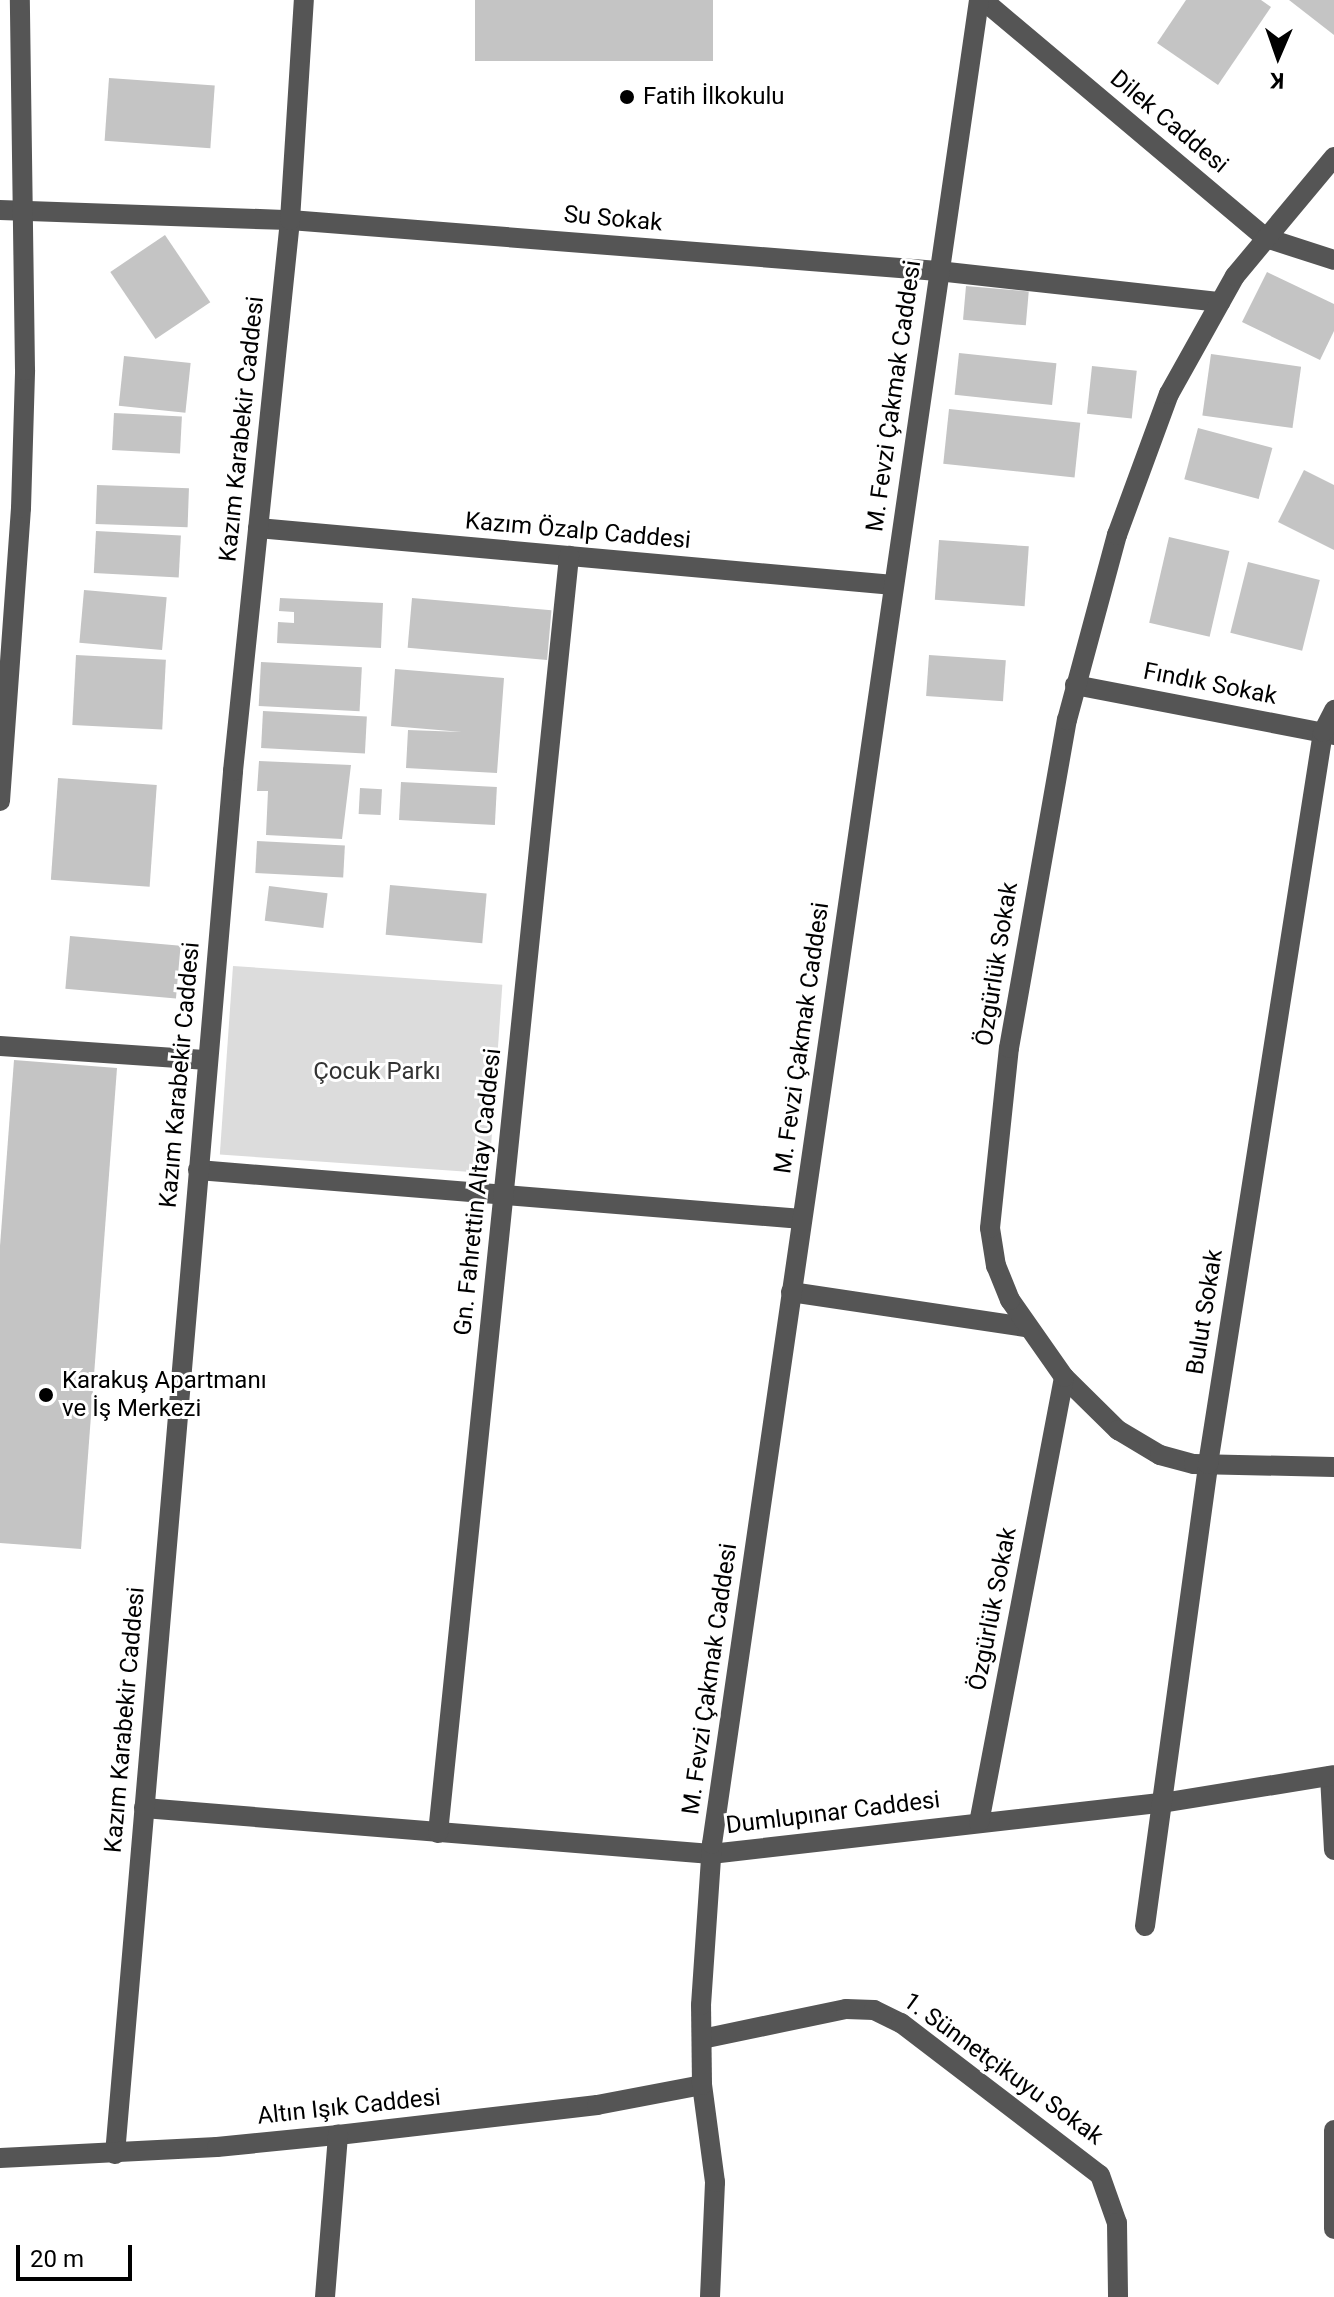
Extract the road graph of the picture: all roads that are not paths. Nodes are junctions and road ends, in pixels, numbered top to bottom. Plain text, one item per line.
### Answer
1 (20, 0) edge
2 (304, 0) edge
3 (981, 0) edge
4 (1334, 157) edge
5 (0, 210) edge
6 (23, 210) junction
7 (290, 220) junction
8 (1266, 238) junction
9 (1334, 260) edge
10 (938, 271) junction
11 (1220, 302) junction
12 (258, 528) junction
13 (569, 556) junction
14 (893, 585) junction
15 (1075, 685) junction
16 (1334, 710) edge
17 (1328, 734) edge
18 (0, 801) edge
19 (0, 1046) edge
20 (208, 1060) junction
21 (198, 1170) junction
22 (504, 1195) junction
23 (802, 1219) junction
24 (791, 1292) junction
25 (1025, 1327) junction
26 (1064, 1377) junction
27 (1208, 1464) junction
28 (1334, 1467) edge
29 (1332, 1776) edge
30 (1162, 1803) junction
31 (144, 1808) junction
32 (979, 1823) junction
33 (438, 1833) junction
34 (1334, 1850) edge
35 (711, 1854) junction
36 (1145, 1926) dead end
37 (702, 2039) junction
38 (702, 2085) junction
39 (1334, 2130) edge
40 (338, 2135) junction
41 (115, 2154) junction
42 (0, 2158) edge
43 (1334, 2229) edge
44 (325, 2297) edge
45 (710, 2297) edge
46 (1118, 2297) edge

1 - 6 street
2 - 7 street, Kazım Karabekir Caddesi
3 - 8 street, Dilek Caddesi
3 - 10 street, M. Fevzi Çakmak Caddesi
4 - 8 street, Özgürlük Sokak
5 - 6 street, Su Sokak
6 - 7 street, Su Sokak
6 - 18 street
7 - 10 street, Su Sokak
7 - 12 street, Kazım Karabekir Caddesi
8 - 9 street, Dilek Caddesi
8 - 11 street, Özgürlük Sokak
10 - 11 street, Su Sokak
10 - 14 street, M. Fevzi Çakmak Caddesi
11 - 15 street, Özgürlük Sokak
12 - 13 street, Kazım Özalp Caddesi
12 - 20 street, Kazım Karabekir Caddesi
13 - 14 street, Kazım Özalp Caddesi
13 - 22 street, Gn. Fahrettin Altay Caddesi
14 - 23 street, M. Fevzi Çakmak Caddesi
15 - 17 street, Fındık Sokak
15 - 25 street, Özgürlük Sokak
16 - 17 street, Bulut Sokak
17 - 27 street, Bulut Sokak
19 - 20 street
20 - 21 street, Kazım Karabekir Caddesi
21 - 22 street
21 - 31 street, Kazım Karabekir Caddesi
22 - 23 street
22 - 33 street, Gn. Fahrettin Altay Caddesi
23 - 24 street, M. Fevzi Çakmak Caddesi
24 - 25 street
24 - 35 street, M. Fevzi Çakmak Caddesi
25 - 26 street, Özgürlük Sokak
26 - 27 street
26 - 32 street, Özgürlük Sokak
27 - 28 street
27 - 30 street, Bulut Sokak
29 - 30 street, Dumlupınar Caddesi
29 - 34 street
30 - 32 street, Dumlupınar Caddesi
30 - 36 street, Bulut Sokak
31 - 33 street, Dumlupınar Caddesi
31 - 41 street, Kazım Karabekir Caddesi
32 - 35 street, Dumlupınar Caddesi
33 - 35 street, Dumlupınar Caddesi
35 - 37 street, M. Fevzi Çakmak Caddesi
37 - 38 street, M. Fevzi Çakmak Caddesi
37 - 46 street, 1. Sünnetçikuyu Sokak
38 - 40 street, Altın Işık Caddesi
38 - 45 street, M. Fevzi Çakmak Caddesi
39 - 43 street
40 - 41 street, Altın Işık Caddesi
40 - 44 street
41 - 42 street, Altın Işık Caddesi

